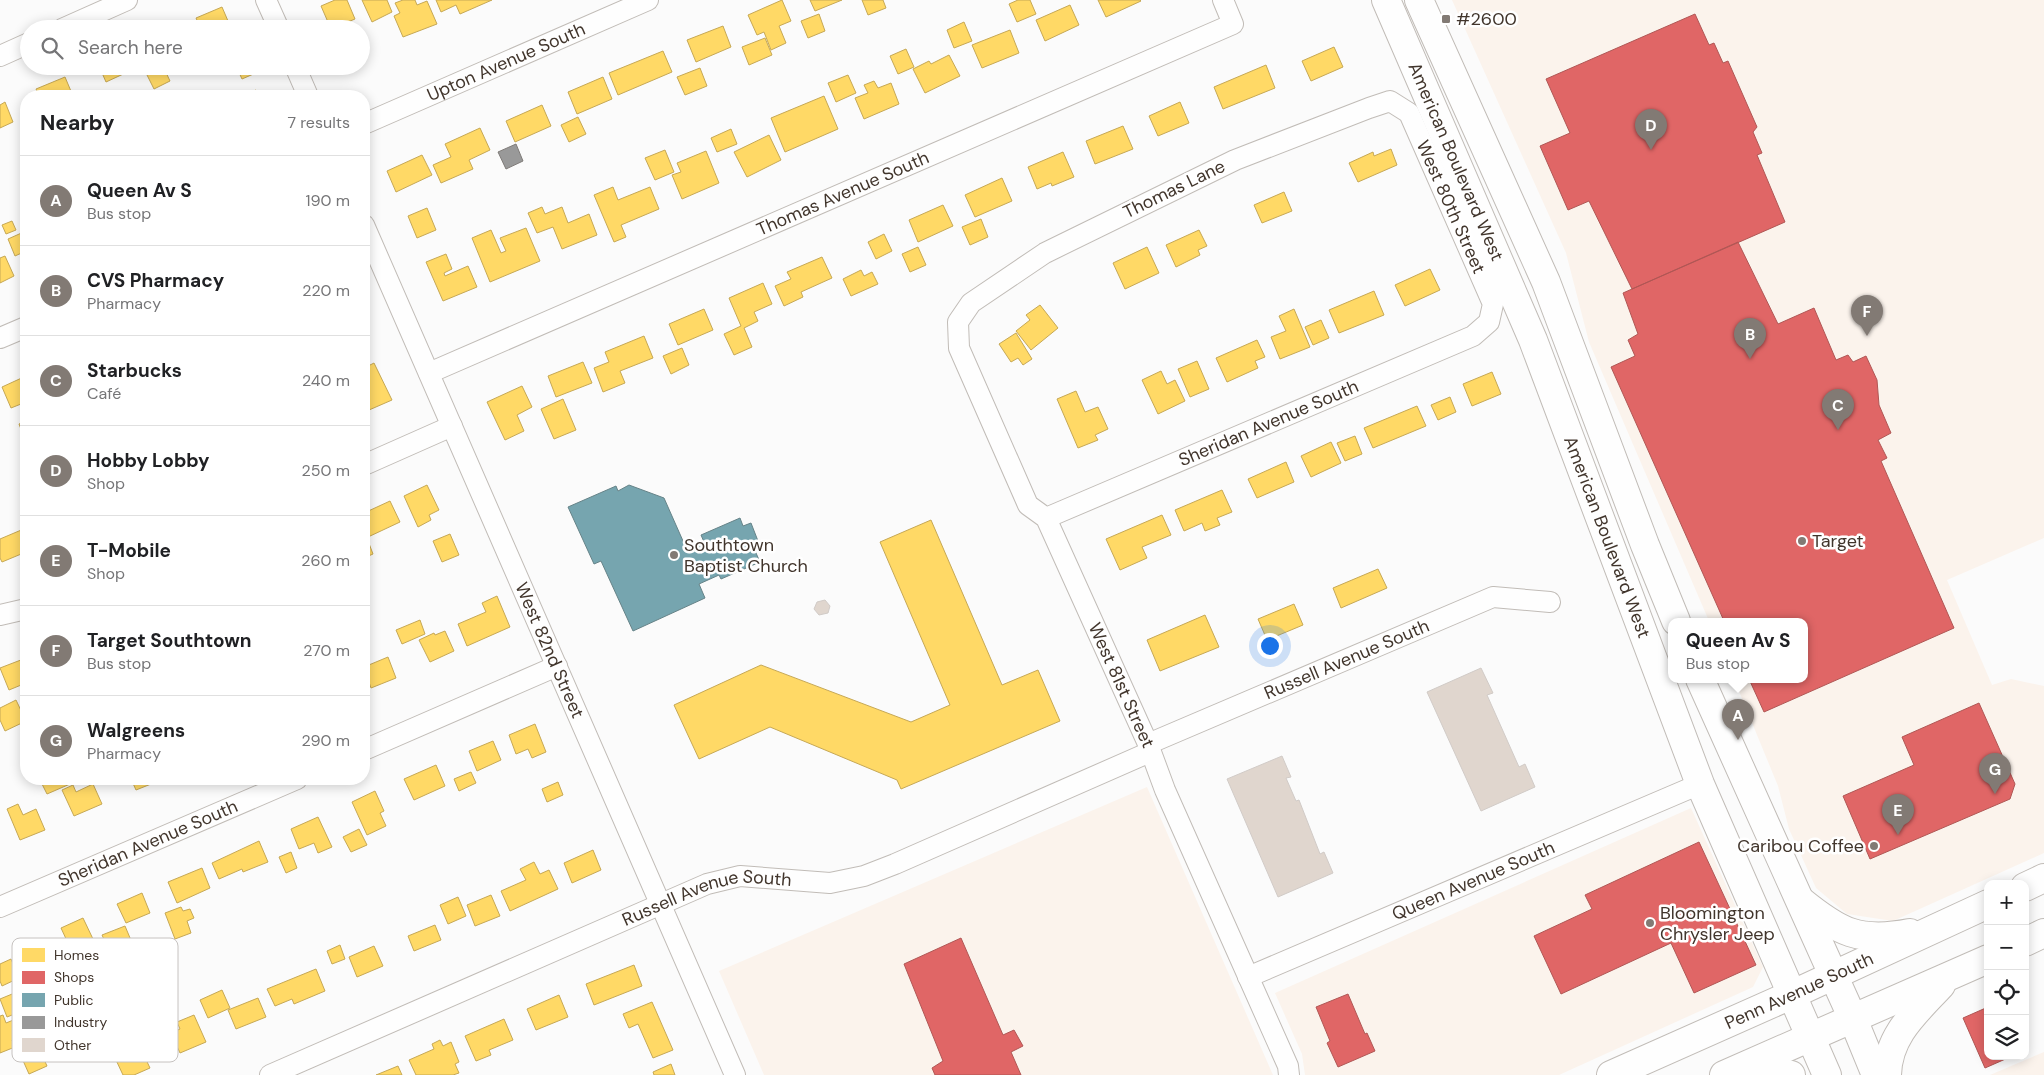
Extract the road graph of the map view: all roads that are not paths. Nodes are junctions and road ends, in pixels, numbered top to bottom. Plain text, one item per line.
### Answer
1 (127, 0) edge
2 (266, 0) edge
3 (648, 0) edge
4 (1223, 0) edge
5 (1386, 0) edge
6 (1419, 0) edge
7 (82, 20) edge
8 (274, 20) edge
9 (20, 47) edge
10 (0, 56) edge
11 (299, 75) edge
12 (305, 90) edge
13 (1390, 101) joint
14 (370, 121) edge
15 (370, 239) edge
16 (971, 303) joint
17 (1489, 322) joint
18 (20, 330) edge
19 (0, 338) edge
20 (429, 373) junction
21 (452, 426) junction
22 (370, 461) edge
23 (1046, 518) junction
24 (1550, 602) dead end
25 (20, 611) edge
26 (0, 615) edge
27 (1675, 618) edge
28 (557, 666) junction
29 (1702, 683) edge
30 (370, 747) edge
31 (1149, 748) junction
32 (1700, 784) junction
33 (283, 785) edge
34 (2044, 878) edge
35 (2029, 885) edge
36 (1798, 898) junction
37 (661, 905) junction
38 (1984, 906) edge
39 (0, 907) edge
40 (1938, 927) junction
41 (2044, 933) edge
42 (2029, 940) edge
43 (1984, 961) edge
44 (1833, 976) junction
45 (1948, 976) junction
46 (1248, 978) junction
47 (1791, 995) junction
48 (1852, 1019) junction
49 (1810, 1038) junction
50 (1729, 1073) edge
51 (270, 1075) edge
52 (735, 1075) edge
53 (1289, 1075) edge
54 (1611, 1075) edge
55 (1791, 1075) edge
56 (1826, 1075) edge
57 (1876, 1075) edge
58 (1887, 1075) edge

1 - 7 street
2 - 8 street
3 - 14 street, Upton Avenue South
4 - 20 street, Thomas Avenue South
5 - 32 main road, American Boulevard West
6 - 27 main road, American Boulevard West
9 - 10 street
11 - 12 street
13 - 16 street, Thomas Lane
13 - 17 street, West 80th Street
15 - 20 street, West 82nd Street
16 - 23 street, West 81st Street
17 - 23 street, Sheridan Avenue South
18 - 19 street
20 - 21 street, West 82nd Street
21 - 22 street
21 - 28 street, West 82nd Street
23 - 31 street, West 81st Street
24 - 31 street, Russell Avenue South
25 - 26 street
28 - 30 street
28 - 37 street, West 82nd Street
29 - 36 main road
31 - 37 street, Russell Avenue South
31 - 46 street, West 81st Street
32 - 46 street, Queen Avenue South
32 - 47 main road, American Boulevard West
33 - 39 street, Sheridan Avenue South
34 - 35 main road
36 - 40 main road
36 - 44 main road
37 - 51 street, Russell Avenue South
37 - 52 street, West 82nd Street
38 - 40 main road, Penn Avenue South
40 - 44 main road, Penn Avenue South
41 - 42 main road
43 - 45 main road
44 - 47 main road, Penn Avenue South
44 - 48 main road
45 - 48 main road
45 - 58 main road
46 - 53 street, West 81st Street
47 - 49 main road, American Boulevard West
47 - 54 main road, Penn Avenue South
48 - 49 main road
48 - 57 main road
49 - 50 main road
49 - 56 main road, American Boulevard West
50 - 55 main road

